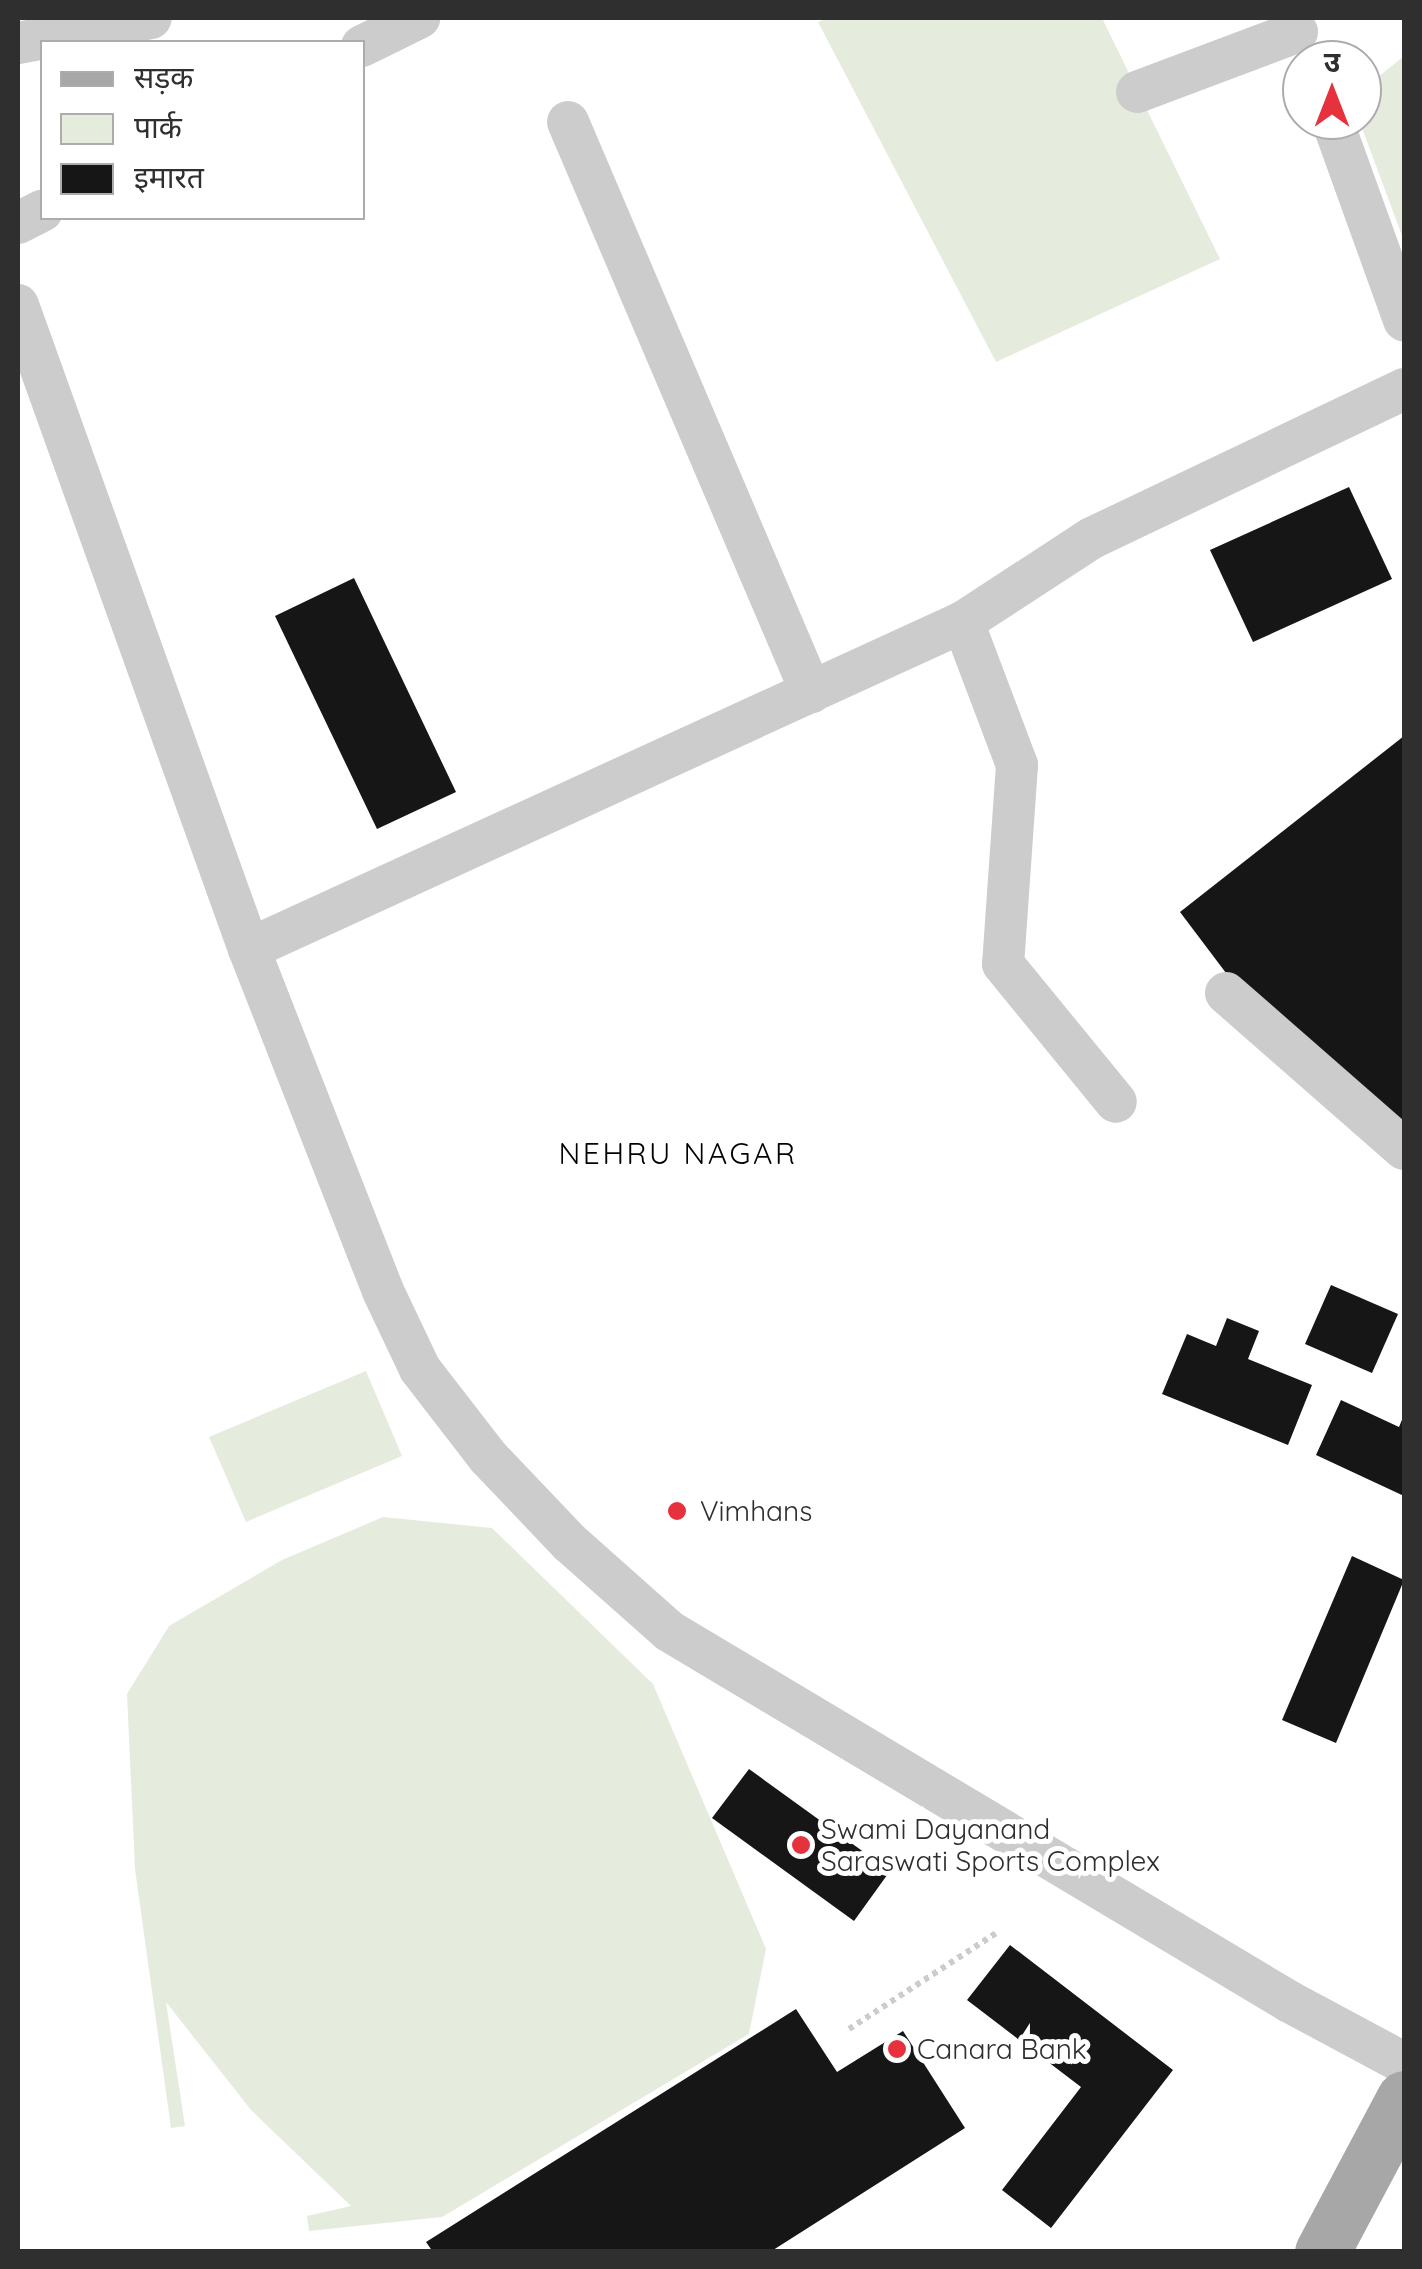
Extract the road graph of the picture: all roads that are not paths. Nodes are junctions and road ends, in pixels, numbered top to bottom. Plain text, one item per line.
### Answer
1 (151, 18) edge
2 (418, 18) edge
3 (1299, 37) edge
4 (18, 43) edge
5 (365, 44) edge
6 (1137, 92) dead end
7 (568, 122) dead end
8 (1339, 140) edge
9 (40, 211) edge
10 (18, 224) edge
11 (18, 305) edge
12 (1404, 320) edge
13 (1404, 390) edge
14 (963, 622) junction
15 (811, 692) junction
16 (250, 949) junction
17 (1226, 994) dead end
18 (1116, 1102) dead end
19 (1404, 1150) edge
20 (1404, 2062) edge
21 (1404, 2098) edge
22 (1322, 2252) edge

1 - 4 street
2 - 5 street
3 - 6 street
7 - 15 street
8 - 12 street
9 - 10 street
11 - 16 street
13 - 14 street
14 - 15 street
14 - 18 street
15 - 16 street
16 - 20 street
17 - 19 street
21 - 22 main road

